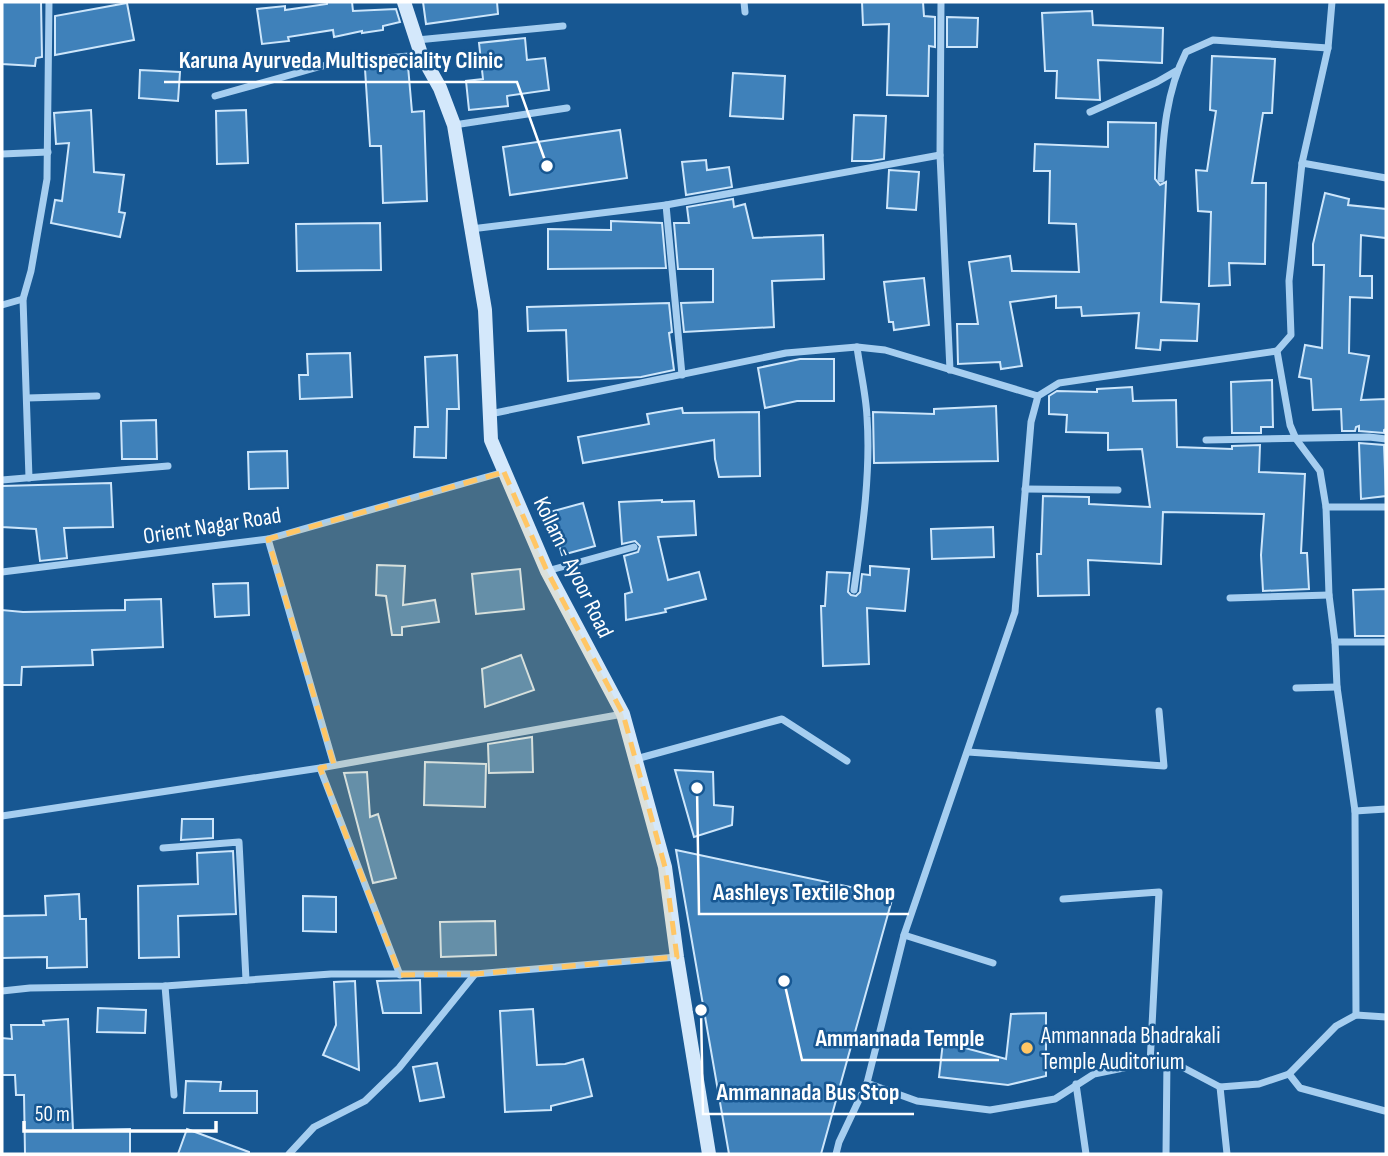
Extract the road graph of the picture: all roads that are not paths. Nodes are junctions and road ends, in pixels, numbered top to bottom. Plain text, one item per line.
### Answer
1 (49, 2) edge
2 (404, 2) edge
3 (744, 2) edge
4 (941, 2) edge
5 (1332, 2) edge
6 (745, 12) dead end
7 (563, 26) dead end
8 (419, 47) junction
9 (1328, 48) junction
10 (1177, 71) junction
11 (215, 96) dead end
12 (567, 108) dead end
13 (1090, 112) dead end
14 (454, 125) junction
15 (48, 152) junction
16 (2, 154) edge
17 (940, 155) junction
18 (1302, 163) junction
19 (1386, 178) edge
20 (1161, 179) dead end
21 (666, 205) junction
22 (471, 229) junction
23 (23, 299) junction
24 (2, 304) edge
25 (857, 347) junction
26 (1277, 351) junction
27 (950, 370) junction
28 (682, 374) junction
29 (97, 396) dead end
30 (1038, 396) junction
31 (27, 398) junction
32 (489, 414) junction
33 (1296, 439) junction
34 (1386, 439) edge
35 (1206, 440) dead end
36 (168, 466) dead end
37 (504, 472) junction
38 (29, 478) junction
39 (2, 480) edge
40 (1025, 489) junction
41 (1118, 491) dead end
42 (1386, 507) edge
43 (1326, 508) junction
44 (268, 539) junction
45 (634, 547) dead end
46 (547, 571) junction
47 (2, 572) edge
48 (854, 590) dead end
49 (1329, 595) junction
50 (1230, 598) dead end
51 (1335, 642) junction
52 (1386, 642) edge
53 (1296, 688) dead end
54 (1336, 688) junction
55 (1159, 711) dead end
56 (623, 714) junction
57 (968, 752) junction
58 (636, 760) junction
59 (847, 761) dead end
60 (334, 765) junction
61 (320, 768) junction
62 (1386, 809) edge
63 (1355, 811) junction
64 (2, 816) edge
65 (163, 848) dead end
66 (1063, 899) dead end
67 (904, 935) junction
68 (677, 957) junction
69 (993, 963) dead end
70 (475, 974) junction
71 (400, 975) junction
72 (246, 980) junction
73 (165, 986) junction
74 (2, 991) edge
75 (1356, 1015) junction
76 (1386, 1017) edge
77 (1167, 1059) junction
78 (1150, 1064) junction
79 (1289, 1074) junction
80 (867, 1083) junction
81 (1076, 1084) junction
82 (1220, 1087) junction
83 (174, 1095) dead end
84 (1385, 1111) edge
85 (289, 1154) edge
86 (709, 1154) edge
87 (836, 1154) edge
88 (1086, 1154) edge
89 (1166, 1154) edge
90 (1227, 1154) edge

1 - 15 street
2 - 8 main road, Kollam - Ayoor Road
3 - 6 street
4 - 17 street
5 - 9 street
7 - 8 street
8 - 11 street
8 - 14 main road, Kollam - Ayoor Road
9 - 10 street
9 - 18 street
10 - 13 street
10 - 20 street
12 - 14 street
14 - 22 main road, Kollam - Ayoor Road
15 - 16 street
15 - 23 street
17 - 21 street
17 - 27 street
18 - 19 street
18 - 26 street
21 - 22 street
21 - 28 street
22 - 32 main road, Kollam - Ayoor Road
23 - 24 street
23 - 31 street
25 - 27 street
25 - 28 street
25 - 48 street
26 - 30 street
26 - 33 street
27 - 30 street
28 - 32 street
29 - 31 street
30 - 40 street
31 - 38 street
32 - 37 main road, Kollam - Ayoor Road
33 - 34 street
33 - 35 street
33 - 43 street
36 - 38 street
37 - 44 street, Orient Nagar Road
37 - 46 main road, Kollam - Ayoor Road
38 - 39 street
40 - 41 street
40 - 57 street
42 - 43 street
43 - 49 street
44 - 47 street, Orient Nagar Road
44 - 60 street
45 - 46 street
46 - 56 main road, Kollam - Ayoor Road
49 - 50 street
49 - 51 street
51 - 52 street
51 - 54 street
53 - 54 street
54 - 63 street
55 - 57 street
56 - 58 main road, Kollam - Ayoor Road
56 - 60 street
57 - 67 street
58 - 59 street
58 - 68 main road, Kollam - Ayoor Road
60 - 61 street
61 - 64 street
61 - 71 street
62 - 63 street
63 - 75 street
65 - 72 street
66 - 78 street
67 - 69 street
67 - 80 street
68 - 70 street
68 - 86 main road, Kollam - Ayoor Road
70 - 71 street
70 - 85 street
71 - 72 street
72 - 73 street
73 - 74 street
73 - 83 street
75 - 76 street
75 - 79 street
77 - 78 street
77 - 82 street
77 - 89 street
78 - 81 street
79 - 82 street
79 - 84 street
80 - 81 street
80 - 87 street
81 - 88 street
82 - 90 street

